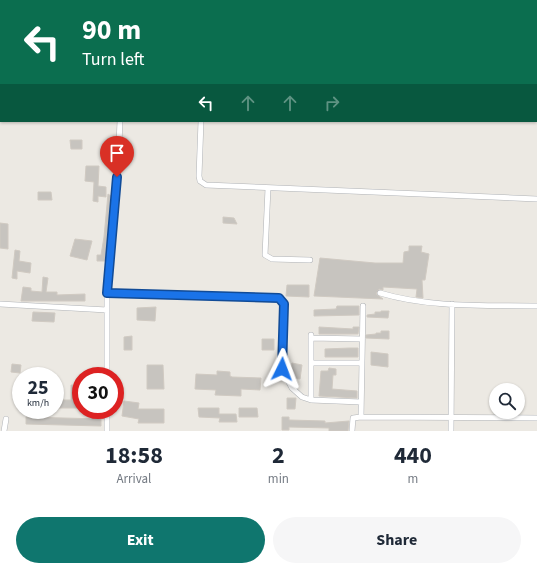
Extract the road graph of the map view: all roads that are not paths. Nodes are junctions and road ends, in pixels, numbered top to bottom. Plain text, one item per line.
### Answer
1 (120, 122) edge
2 (202, 122) edge
3 (268, 188) junction
4 (537, 199) edge
5 (310, 260) dead end
6 (107, 293) junction
7 (380, 293) dead end
8 (0, 304) edge
9 (452, 304) junction
10 (363, 306) dead end
11 (537, 306) edge
12 (107, 310) junction
13 (362, 339) junction
14 (311, 363) junction
15 (362, 363) junction
16 (107, 367) edge
17 (311, 400) junction
18 (361, 402) junction
19 (361, 417) junction
20 (451, 417) junction
21 (537, 418) edge
22 (6, 419) dead end
23 (107, 419) edge
24 (4, 431) edge
25 (107, 431) edge
26 (352, 431) edge
27 (451, 431) edge

1 - 6 street
2 - 3 street
3 - 4 street
3 - 5 street
6 - 12 street
6 - 17 street
7 - 9 street
8 - 12 street
9 - 11 street
9 - 20 street
10 - 13 street
12 - 16 street
13 - 14 street
13 - 15 street
14 - 15 street
14 - 17 street
15 - 18 street
17 - 18 street
18 - 19 street
19 - 20 street
19 - 26 street
20 - 21 street
20 - 27 street
22 - 24 street
23 - 25 street

